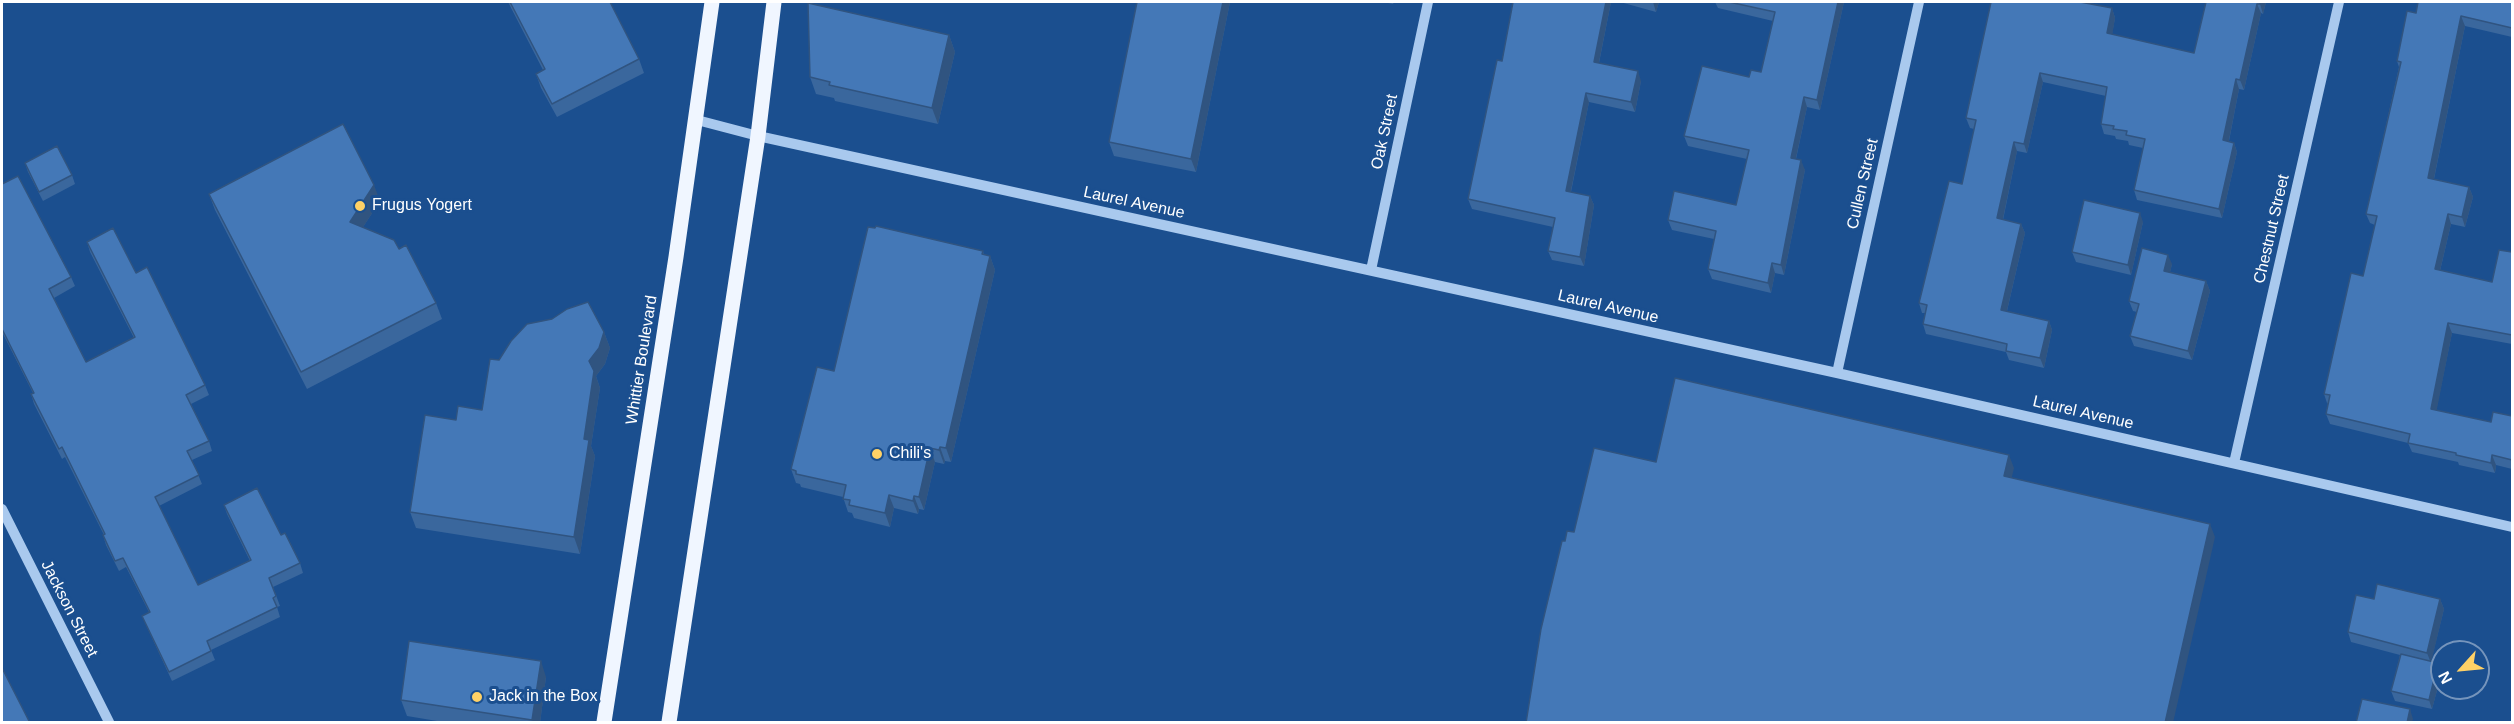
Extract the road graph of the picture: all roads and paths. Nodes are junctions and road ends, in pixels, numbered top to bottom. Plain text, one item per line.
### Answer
1 (712, 2) edge
2 (774, 2) edge
3 (1428, 2) edge
4 (1919, 2) edge
5 (2338, 2) edge
6 (697, 120) junction
7 (758, 136) junction
8 (1371, 270) junction
9 (1837, 373) junction
10 (2234, 463) junction
11 (2, 508) edge
12 (2512, 527) edge
13 (109, 723) edge
14 (603, 723) edge
15 (669, 723) edge

1 - 6 main road, Whittier Boulevard
2 - 7 main road
3 - 8 street, Oak Street
4 - 9 street, Cullen Street
5 - 10 street, Chestnut Street
6 - 7 street, Laurel Avenue
6 - 14 main road, Whittier Boulevard
7 - 8 street, Laurel Avenue
7 - 15 main road
8 - 9 street, Laurel Avenue
9 - 10 street, Laurel Avenue
10 - 12 street, Laurel Avenue
11 - 13 street, Jackson Street

